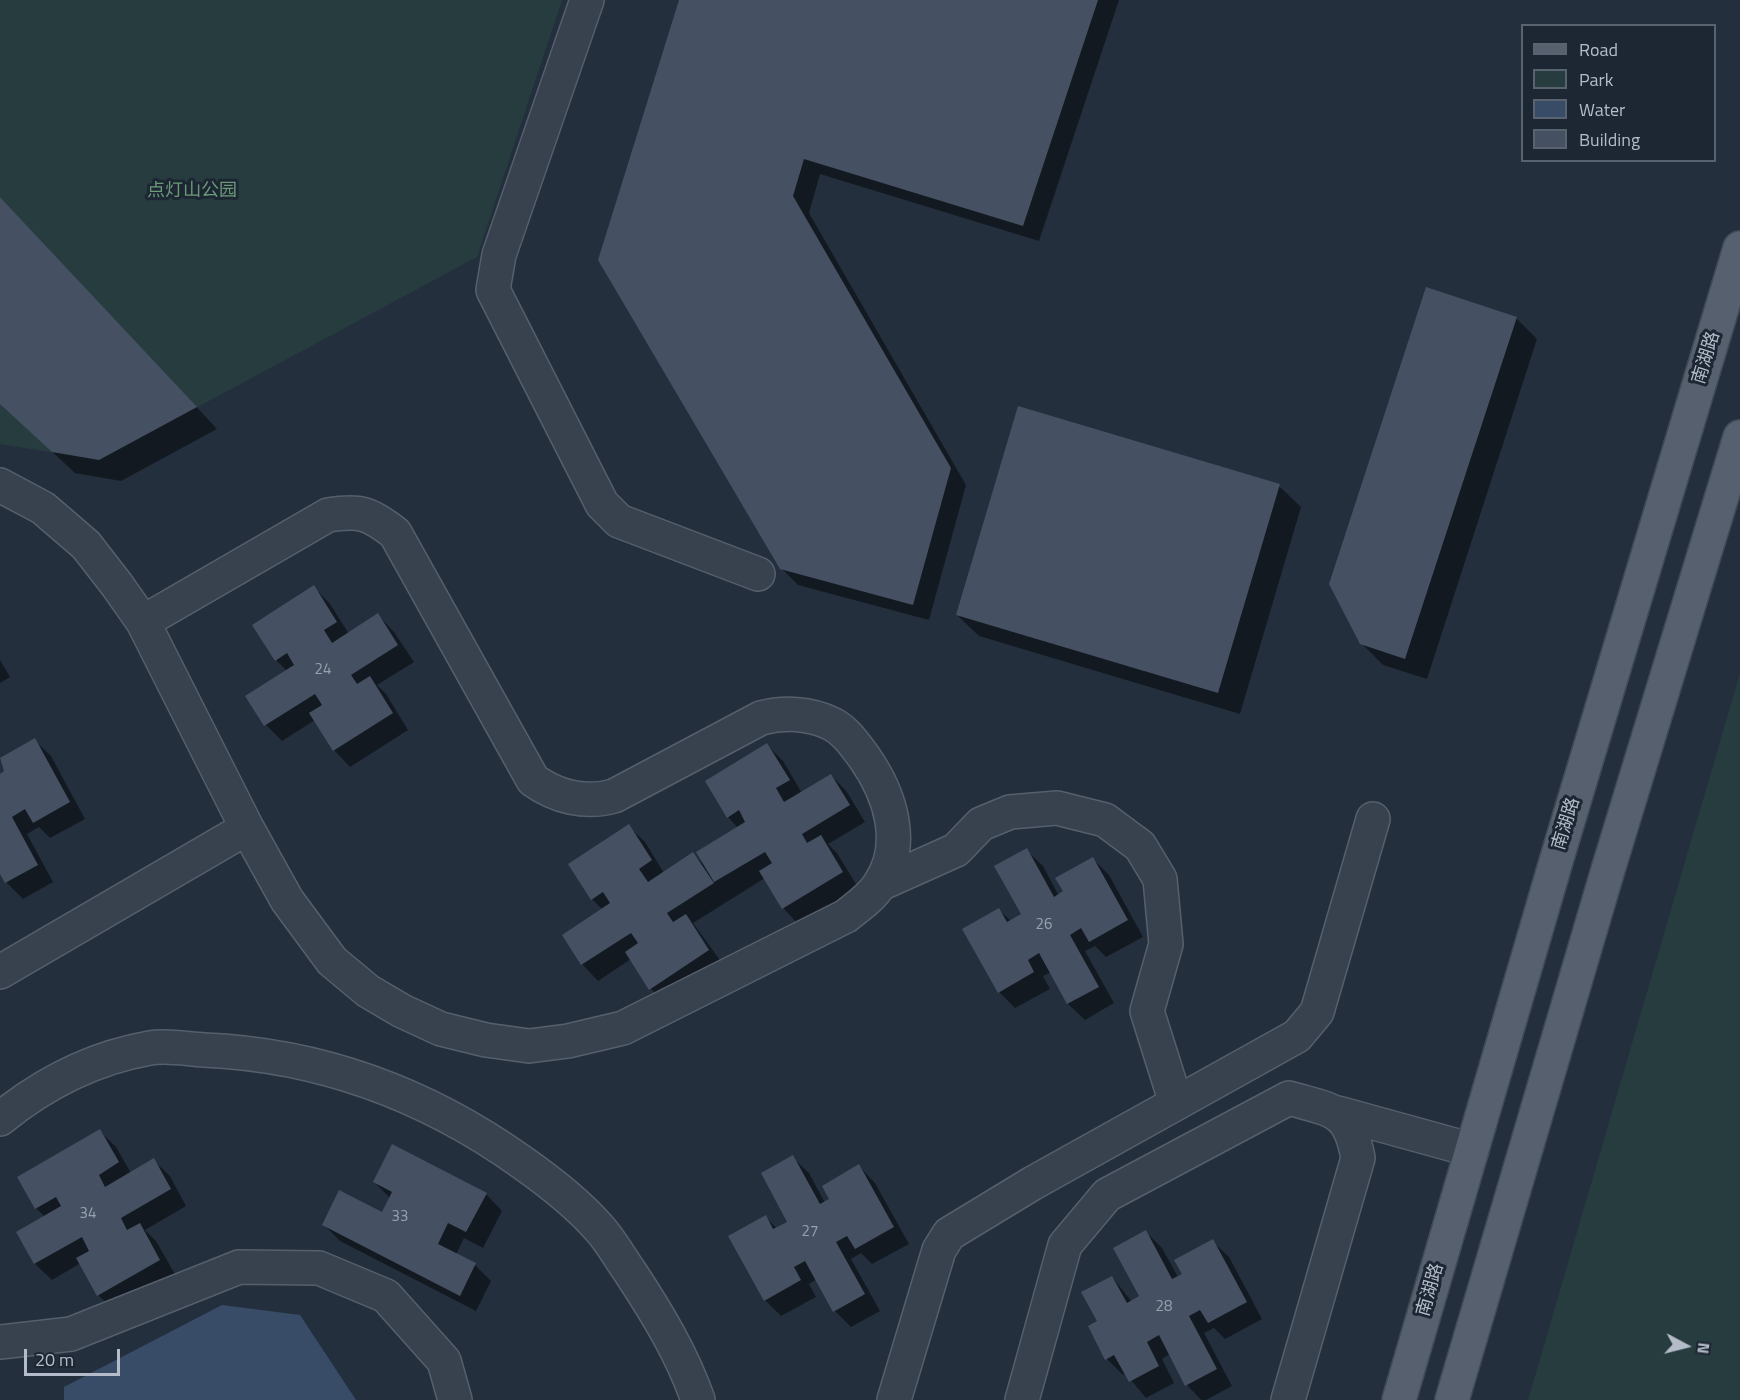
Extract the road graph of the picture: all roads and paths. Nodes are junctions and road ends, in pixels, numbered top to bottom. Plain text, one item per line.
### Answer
1 (587, 0) edge
2 (1740, 248) edge
3 (1740, 437) edge
4 (0, 485) edge
5 (758, 574) dead end
6 (142, 622) junction
7 (1373, 819) dead end
8 (247, 828) junction
9 (880, 884) junction
10 (0, 972) edge
11 (1269, 1052) junction
12 (1289, 1098) junction
13 (1176, 1103) junction
14 (1338, 1113) junction
15 (0, 1119) edge
16 (1472, 1150) junction
17 (0, 1342) edge
18 (455, 1400) edge
19 (698, 1400) edge
20 (894, 1400) edge
21 (1022, 1400) edge
22 (1288, 1400) edge
23 (1399, 1400) edge
24 (1452, 1400) edge

1 - 5 lane
2 - 16 main road, 南湖路
3 - 24 main road
4 - 6 lane
6 - 8 lane
6 - 9 lane
7 - 11 lane
8 - 9 lane
8 - 10 lane
9 - 13 lane
11 - 12 lane
11 - 13 lane
12 - 14 lane
12 - 21 lane
13 - 20 lane
14 - 16 lane
14 - 22 lane
15 - 19 lane
16 - 23 main road, 南湖路
17 - 18 lane

